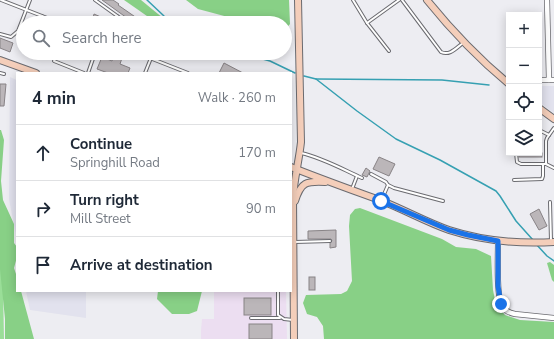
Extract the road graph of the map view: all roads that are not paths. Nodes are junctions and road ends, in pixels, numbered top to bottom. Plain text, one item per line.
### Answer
1 (1, 0) edge
2 (30, 0) edge
3 (95, 0) edge
4 (298, 0) edge
5 (353, 0) edge
6 (399, 0) edge
7 (427, 0) edge
8 (548, 0) edge
9 (26, 10) junction
10 (24, 16) edge
11 (42, 16) edge
12 (117, 16) edge
13 (367, 22) junction
14 (16, 33) edge
15 (0, 34) edge
16 (464, 42) junction
17 (389, 51) dead end
18 (0, 60) edge
19 (54, 60) edge
20 (93, 60) edge
21 (150, 60) edge
22 (156, 60) edge
23 (33, 72) edge
24 (82, 72) edge
25 (88, 72) edge
26 (146, 72) edge
27 (186, 72) edge
28 (0, 73) edge
29 (4, 74) dead end
30 (551, 80) edge
31 (506, 81) edge
32 (542, 110) edge
33 (554, 119) edge
34 (554, 128) edge
35 (542, 132) edge
36 (549, 135) junction
37 (300, 153) junction
38 (516, 156) edge
39 (543, 164) junction
40 (546, 164) junction
41 (294, 168) edge
42 (554, 168) edge
43 (371, 174) dead end
44 (357, 176) junction
45 (362, 178) dead end
46 (514, 180) dead end
47 (331, 182) junction
48 (388, 185) junction
49 (352, 190) junction
50 (381, 201) junction
51 (443, 201) dead end
52 (550, 202) dead end
53 (292, 208) edge
54 (292, 224) edge
55 (330, 241) dead end
56 (498, 241) junction
57 (293, 242) junction
58 (551, 242) edge
59 (292, 250) edge
60 (292, 287) edge
61 (278, 292) edge
62 (251, 318) dead end
63 (282, 318) junction
64 (554, 318) edge
65 (294, 320) junction
66 (294, 339) edge

1 - 9 lane
2 - 9 lane
3 - 12 lane
4 - 37 main road
5 - 13 lane
6 - 13 lane
6 - 16 lane
7 - 16 main road
8 - 30 street
9 - 10 lane
9 - 11 lane
13 - 17 lane
14 - 15 lane
16 - 31 main road
18 - 23 main road
19 - 24 lane
20 - 25 lane
21 - 26 lane
22 - 27 lane
28 - 29 lane
32 - 33 main road
34 - 36 lane
35 - 36 lane
36 - 40 lane
37 - 41 main road
37 - 44 lane
38 - 39 lane
39 - 40 lane
39 - 46 lane
40 - 42 lane
41 - 47 main road
41 - 53 main road
43 - 48 lane
44 - 45 lane
44 - 49 lane
47 - 49 main road
47 - 53 main road
48 - 50 lane
48 - 51 lane
49 - 50 main road
50 - 56 main road
52 - 58 lane
53 - 54 main road
54 - 57 main road
55 - 57 lane
56 - 58 main road
56 - 64 street
57 - 59 main road
59 - 60 main road
60 - 65 main road
61 - 63 lane
62 - 63 lane
63 - 65 lane
65 - 66 main road

